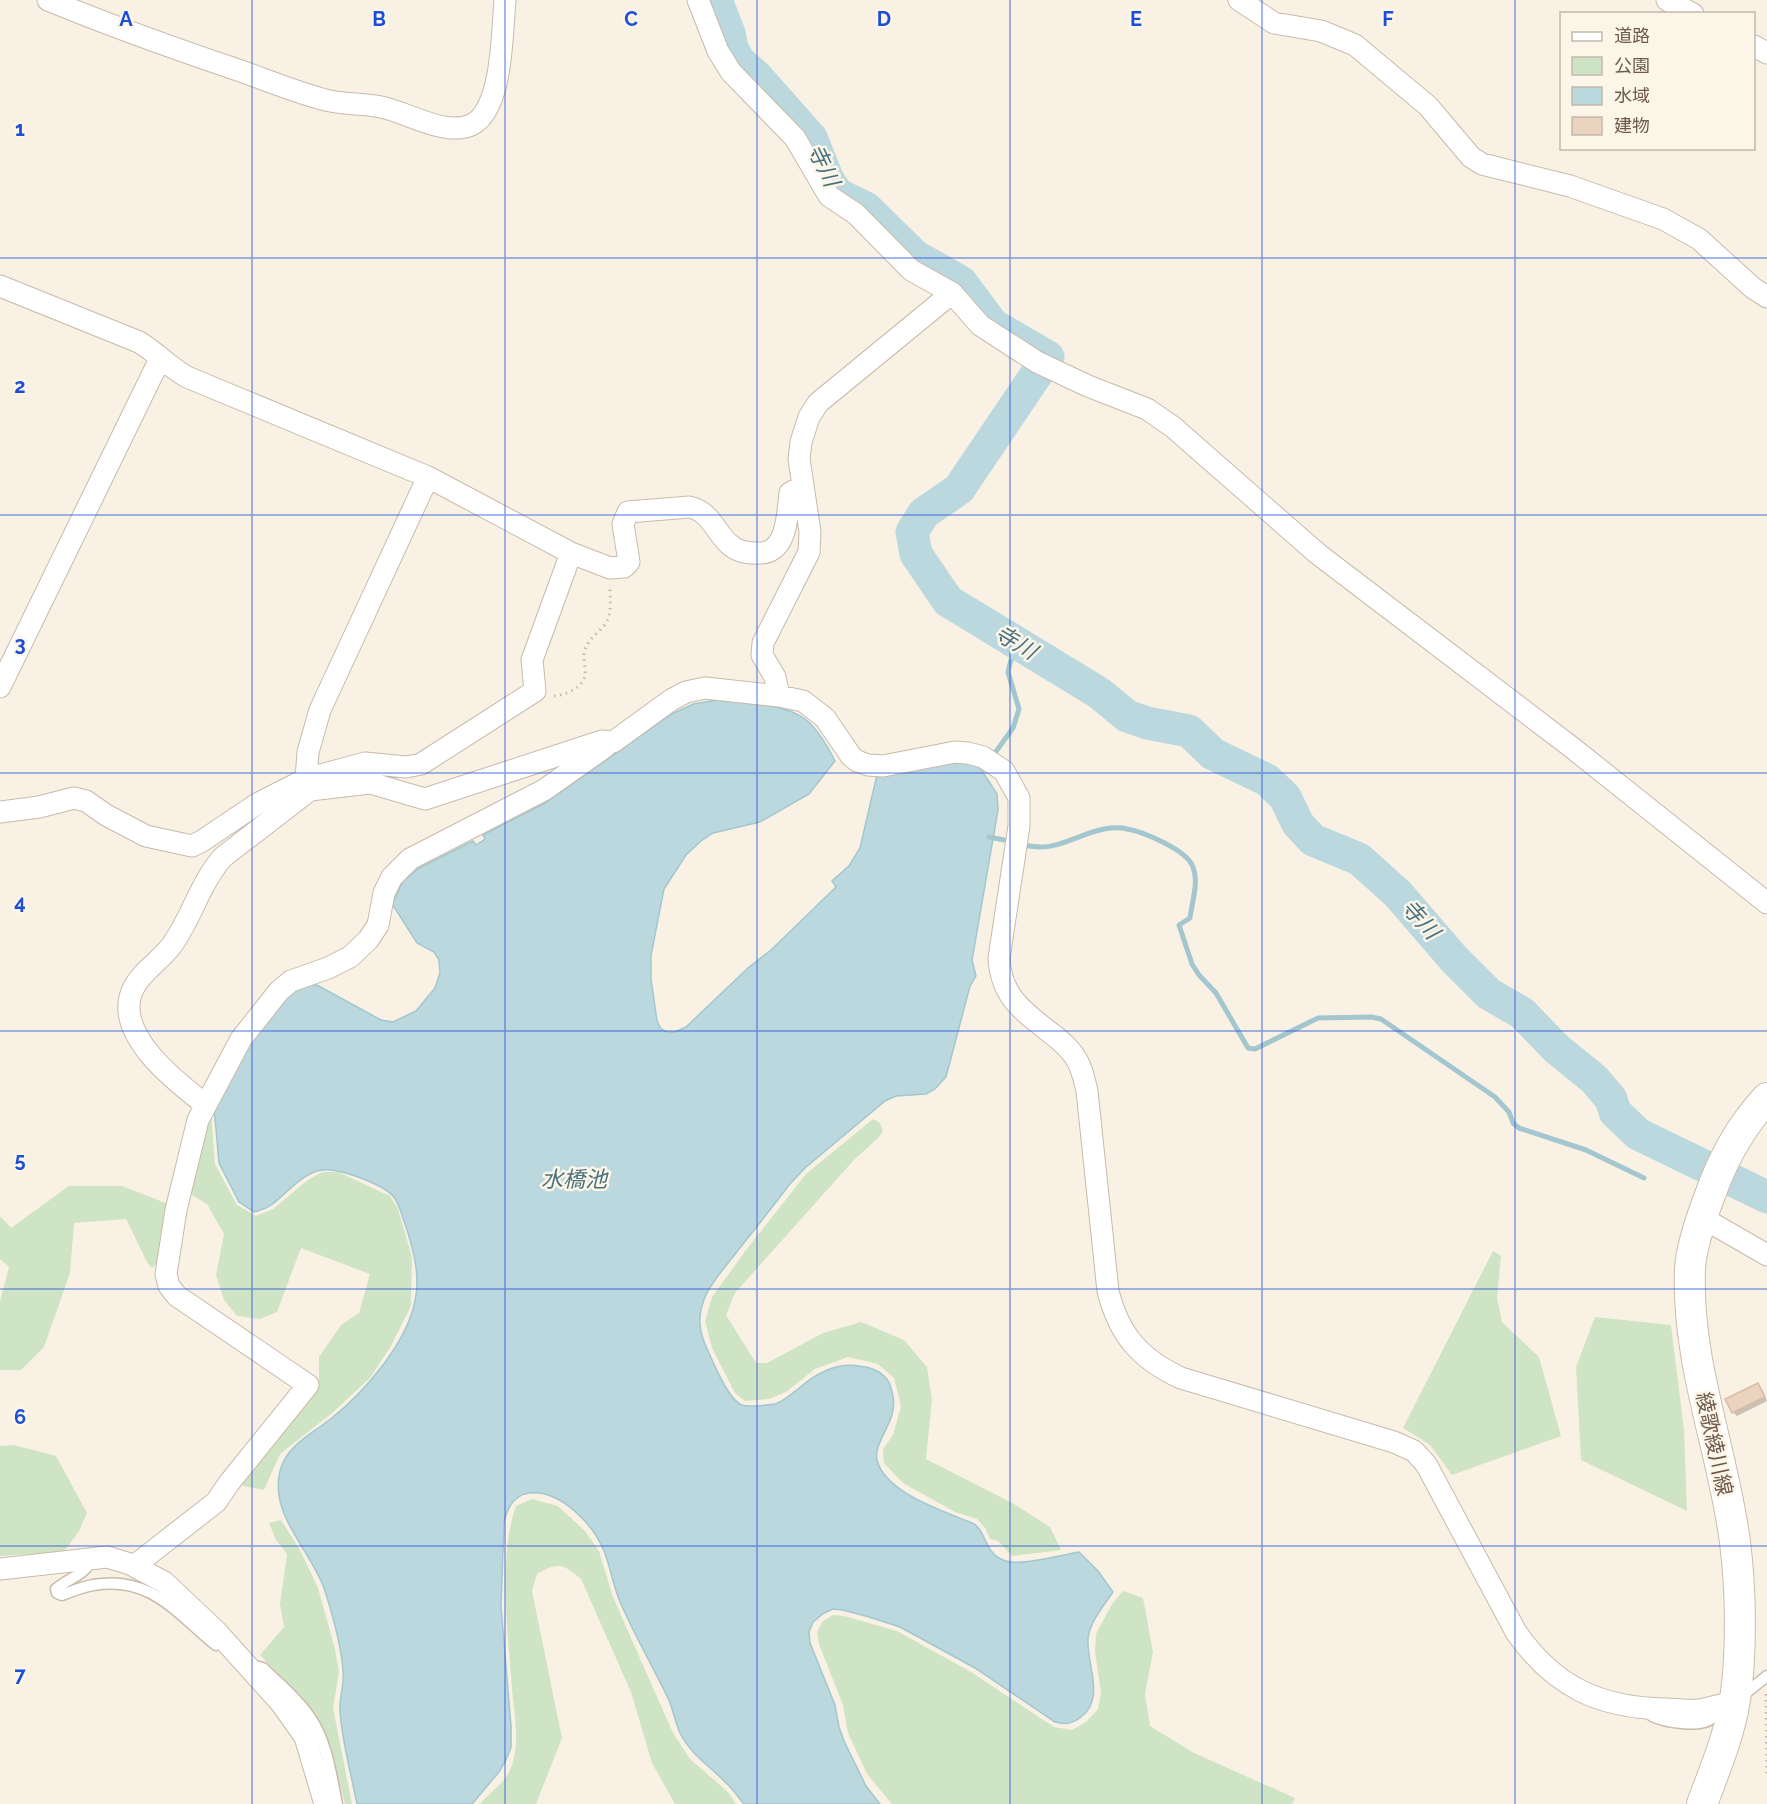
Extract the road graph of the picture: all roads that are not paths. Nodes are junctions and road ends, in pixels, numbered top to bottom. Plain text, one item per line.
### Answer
1 (48, 0) edge
2 (505, 0) edge
3 (698, 0) edge
4 (1239, 0) edge
5 (1667, 0) edge
6 (1689, 12) edge
7 (0, 286) edge
8 (952, 293) junction
9 (1767, 297) edge
10 (162, 359) junction
11 (428, 477) junction
12 (803, 486) junction
13 (571, 553) junction
14 (0, 687) edge
15 (779, 696) junction
16 (613, 742) junction
17 (308, 785) junction
18 (0, 812) edge
19 (1767, 903) edge
20 (1767, 1098) edge
21 (206, 1105) junction
22 (1701, 1217) junction
23 (1767, 1255) edge
24 (92, 1558) junction
25 (134, 1566) junction
26 (0, 1569) edge
27 (241, 1659) junction
28 (1766, 1677) edge
29 (1741, 1697) junction
30 (1642, 1709) junction
31 (1712, 1719) dead end
32 (325, 1804) edge
33 (337, 1804) edge
34 (1702, 1804) edge

1 - 2 street
3 - 8 street
4 - 9 street
5 - 6 street
7 - 10 street
8 - 12 street
8 - 19 street
10 - 11 street
10 - 14 street
11 - 13 street
11 - 17 street
12 - 13 street
12 - 15 street
13 - 17 street
15 - 16 street
15 - 30 street
16 - 17 street
16 - 21 street
17 - 18 street
17 - 21 street
20 - 22 main road, 綾歌綾川線
21 - 25 street
22 - 23 street
22 - 29 main road, 綾歌綾川線
24 - 25 street
24 - 26 street
24 - 27 lane
25 - 27 street
27 - 32 street
27 - 33 lane
28 - 29 lane
29 - 30 street
29 - 34 main road, 綾歌綾川線
30 - 31 lane

